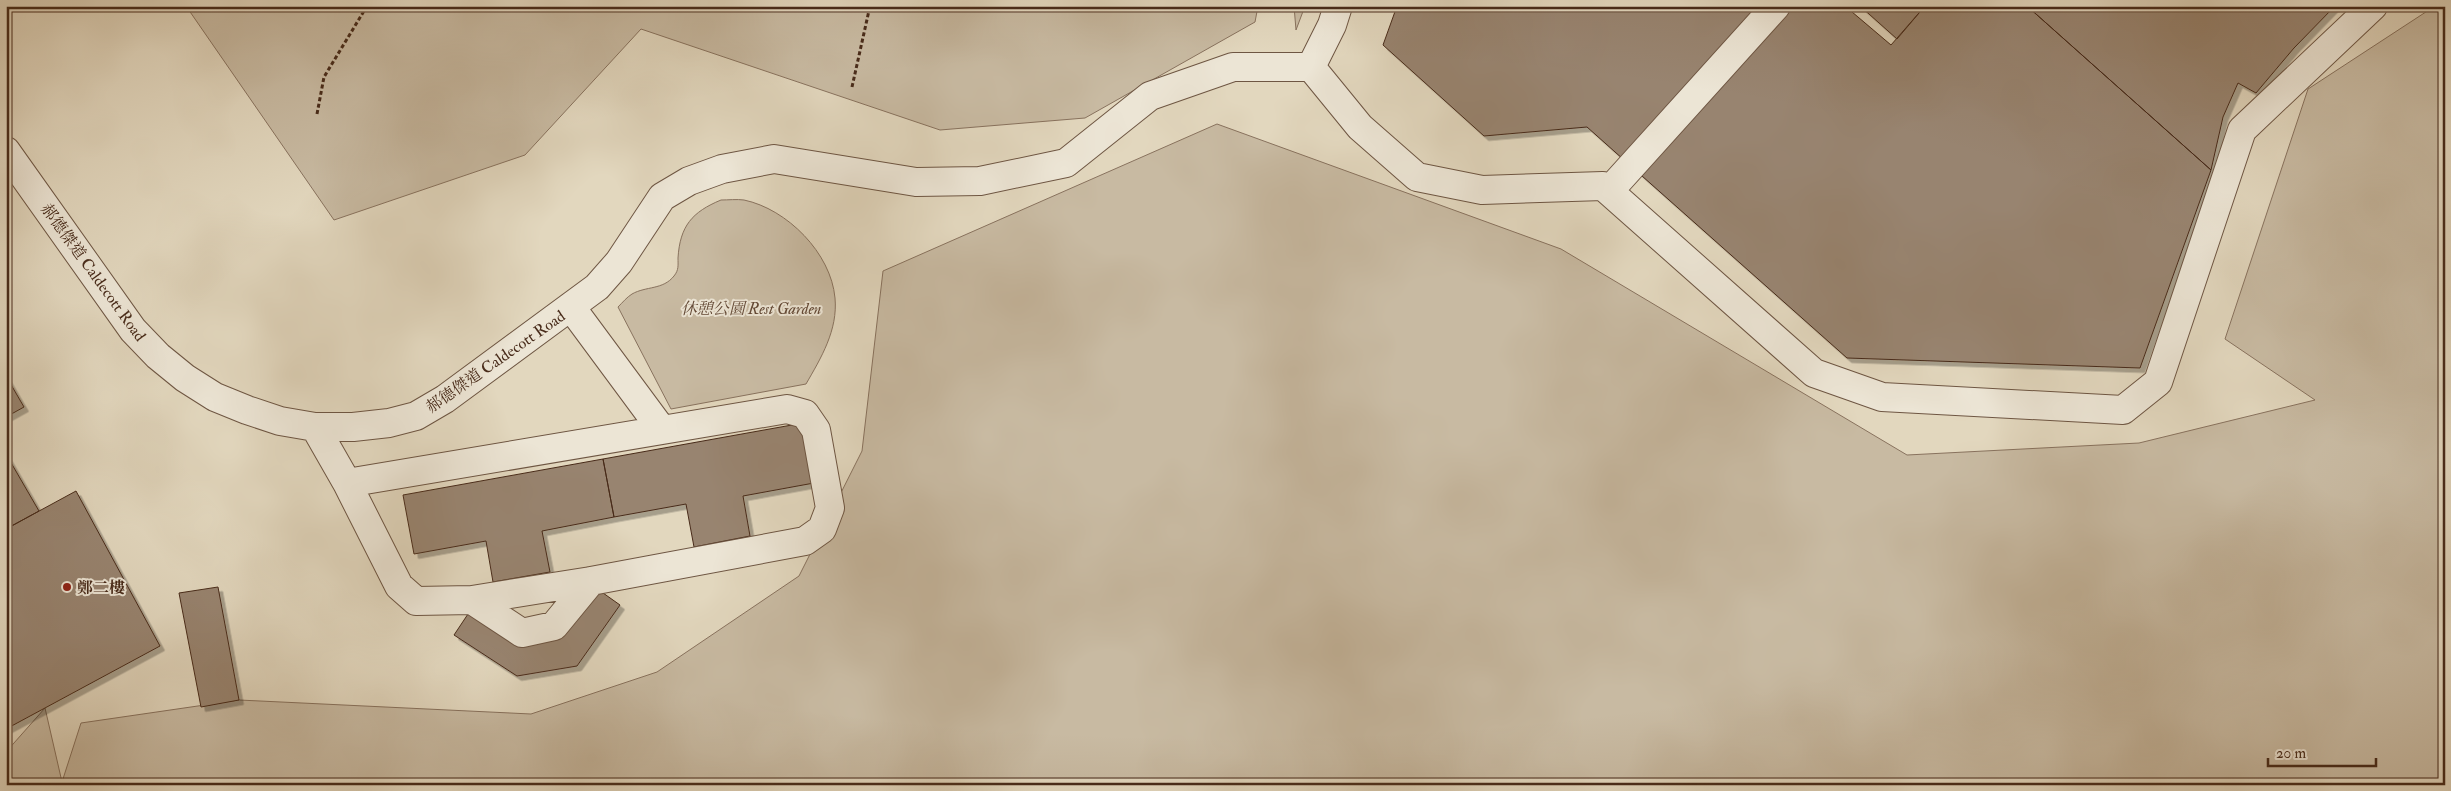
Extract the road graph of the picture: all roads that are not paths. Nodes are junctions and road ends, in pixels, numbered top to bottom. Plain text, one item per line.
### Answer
1 (1338, 6) edge
2 (1776, 6) edge
3 (2373, 6) edge
4 (1311, 67) junction
5 (6, 151) edge
6 (1609, 191) junction
7 (571, 307) junction
8 (314, 426) junction
9 (662, 430) junction
10 (347, 484) junction
11 (591, 581) junction
12 (472, 600) junction

1 - 4 street
2 - 6 street
3 - 6 street
4 - 6 street
4 - 7 street, 郝德傑道 Caldecott Road
5 - 8 street, 郝德傑道 Caldecott Road
7 - 8 street, 郝德傑道 Caldecott Road
7 - 9 street
8 - 10 street
9 - 10 street
9 - 11 street
10 - 12 street
11 - 12 street
11 - 12 street

